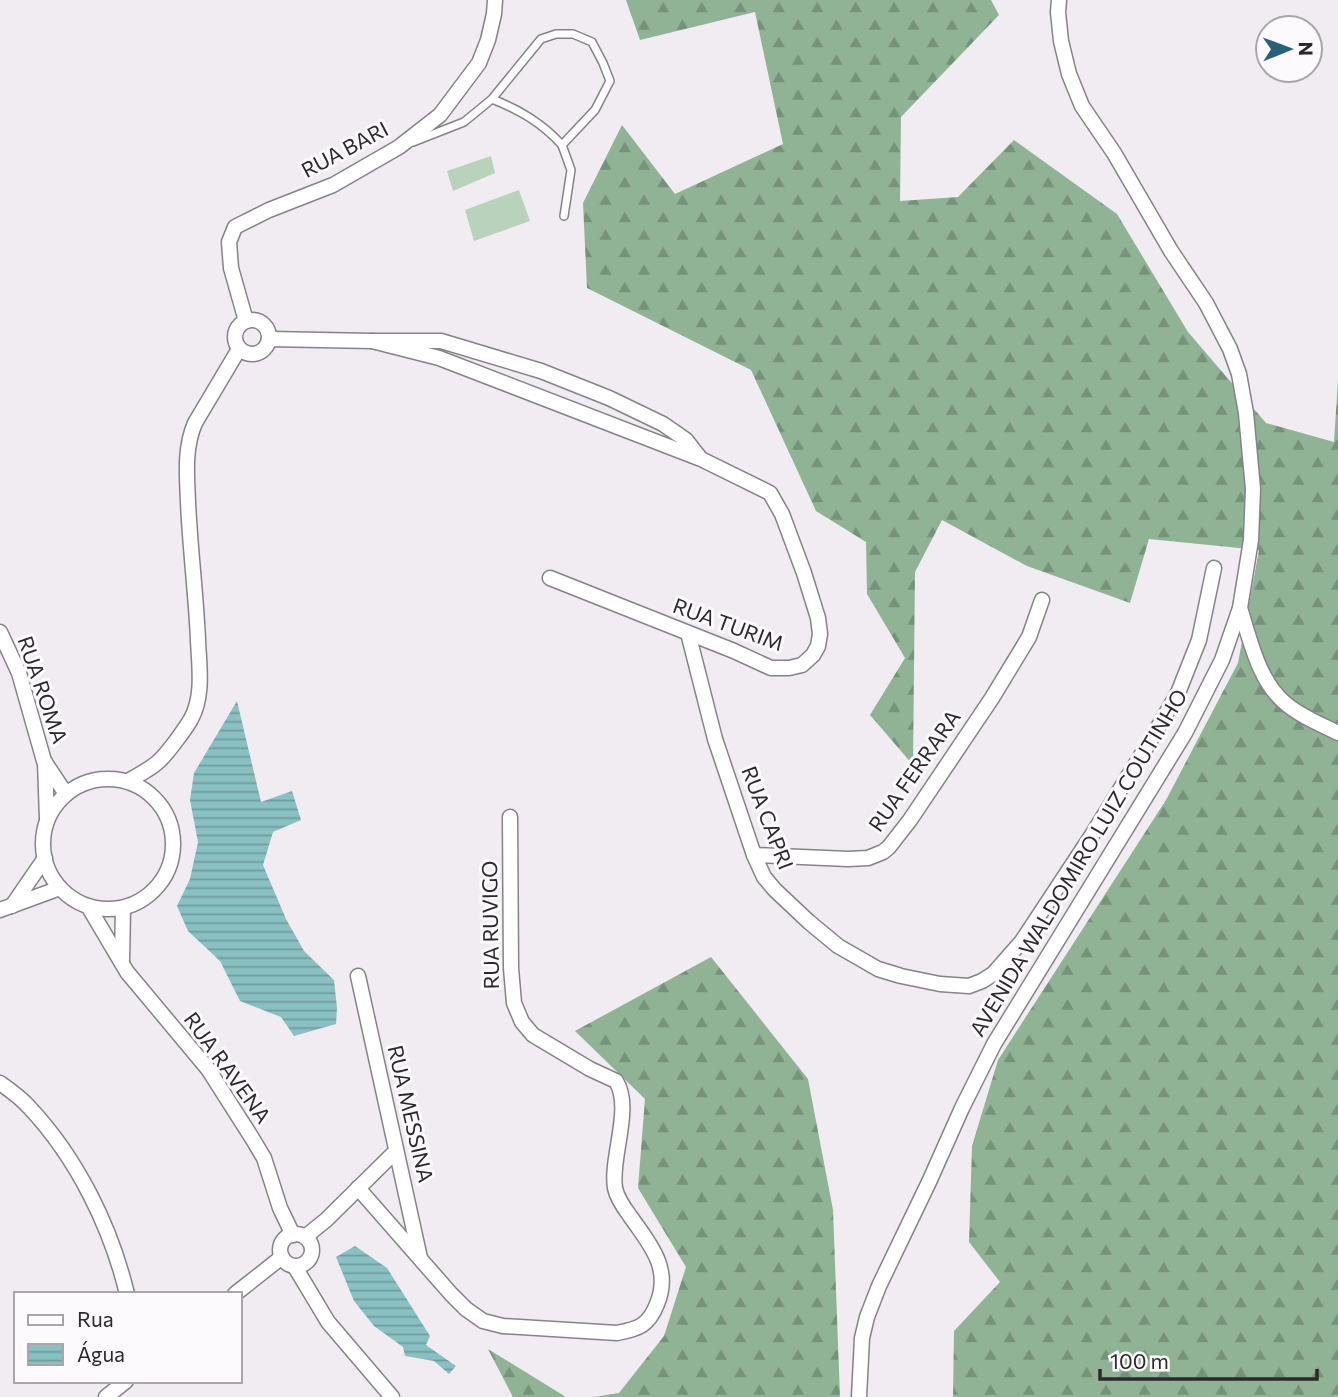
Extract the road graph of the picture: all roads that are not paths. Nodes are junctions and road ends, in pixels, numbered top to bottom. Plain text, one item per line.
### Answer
1 (495, 0) edge
2 (1059, 0) edge
3 (492, 99) junction
4 (562, 145) junction
5 (399, 147) junction
6 (564, 216) dead end
7 (246, 321) junction
8 (269, 339) junction
9 (372, 341) junction
10 (239, 349) junction
11 (701, 459) junction
12 (1214, 568) dead end
13 (551, 578) dead end
14 (1042, 600) dead end
15 (1240, 608) junction
16 (0, 632) edge
17 (688, 634) junction
18 (1338, 733) edge
19 (44, 761) junction
20 (159, 761) junction
21 (128, 781) junction
22 (151, 793) junction
23 (66, 794) junction
24 (510, 817) dead end
25 (47, 822) junction
26 (754, 855) junction
27 (45, 858) junction
28 (60, 888) junction
29 (88, 906) junction
30 (6, 908) edge
31 (123, 908) junction
32 (122, 963) junction
33 (358, 976) dead end
34 (0, 1083) edge
35 (396, 1151) junction
36 (358, 1188) junction
37 (298, 1239) junction
38 (420, 1261) junction
39 (292, 1263) junction
40 (127, 1292) edge
41 (238, 1292) edge
42 (124, 1383) edge
43 (106, 1397) edge
44 (392, 1397) edge
45 (859, 1397) edge

1 - 5 street, RUA BARI
2 - 15 street, AVENIDA WALDOMIRO LUIZ COUTINHO
3 - 4 lane
3 - 4 lane
3 - 5 lane
4 - 6 lane
5 - 7 street, RUA BARI
7 - 8 street
7 - 10 street
8 - 9 street, RUA TURIM
8 - 10 street
9 - 11 street, RUA TURIM
9 - 11 street, RUA TURIM
10 - 20 street
11 - 17 street, RUA TURIM
12 - 26 street, RUA CAPRI
13 - 17 street, RUA TURIM
14 - 26 street, RUA FERRARA
15 - 18 street
15 - 45 street, AVENIDA WALDOMIRO LUIZ COUTINHO
16 - 19 street, RUA ROMA
17 - 26 street, RUA CAPRI
19 - 23 street, RUA ROMA
19 - 25 street, RUA ROMA
20 - 21 street
20 - 22 street
21 - 22 street
21 - 23 street
22 - 31 street
23 - 25 street
24 - 38 street, RUA RUVIGO
25 - 27 street
27 - 28 street
27 - 30 street
28 - 29 street
28 - 30 street
29 - 31 street
29 - 32 street, RUA RAVENA
31 - 32 street
32 - 37 street, RUA RAVENA
33 - 35 street, RUA MESSINA
34 - 40 street
35 - 36 street
35 - 38 street, RUA MESSINA
36 - 37 street
36 - 38 street, RUA RUVIGO
37 - 39 street
37 - 39 street
39 - 41 street
39 - 44 street
42 - 43 street

